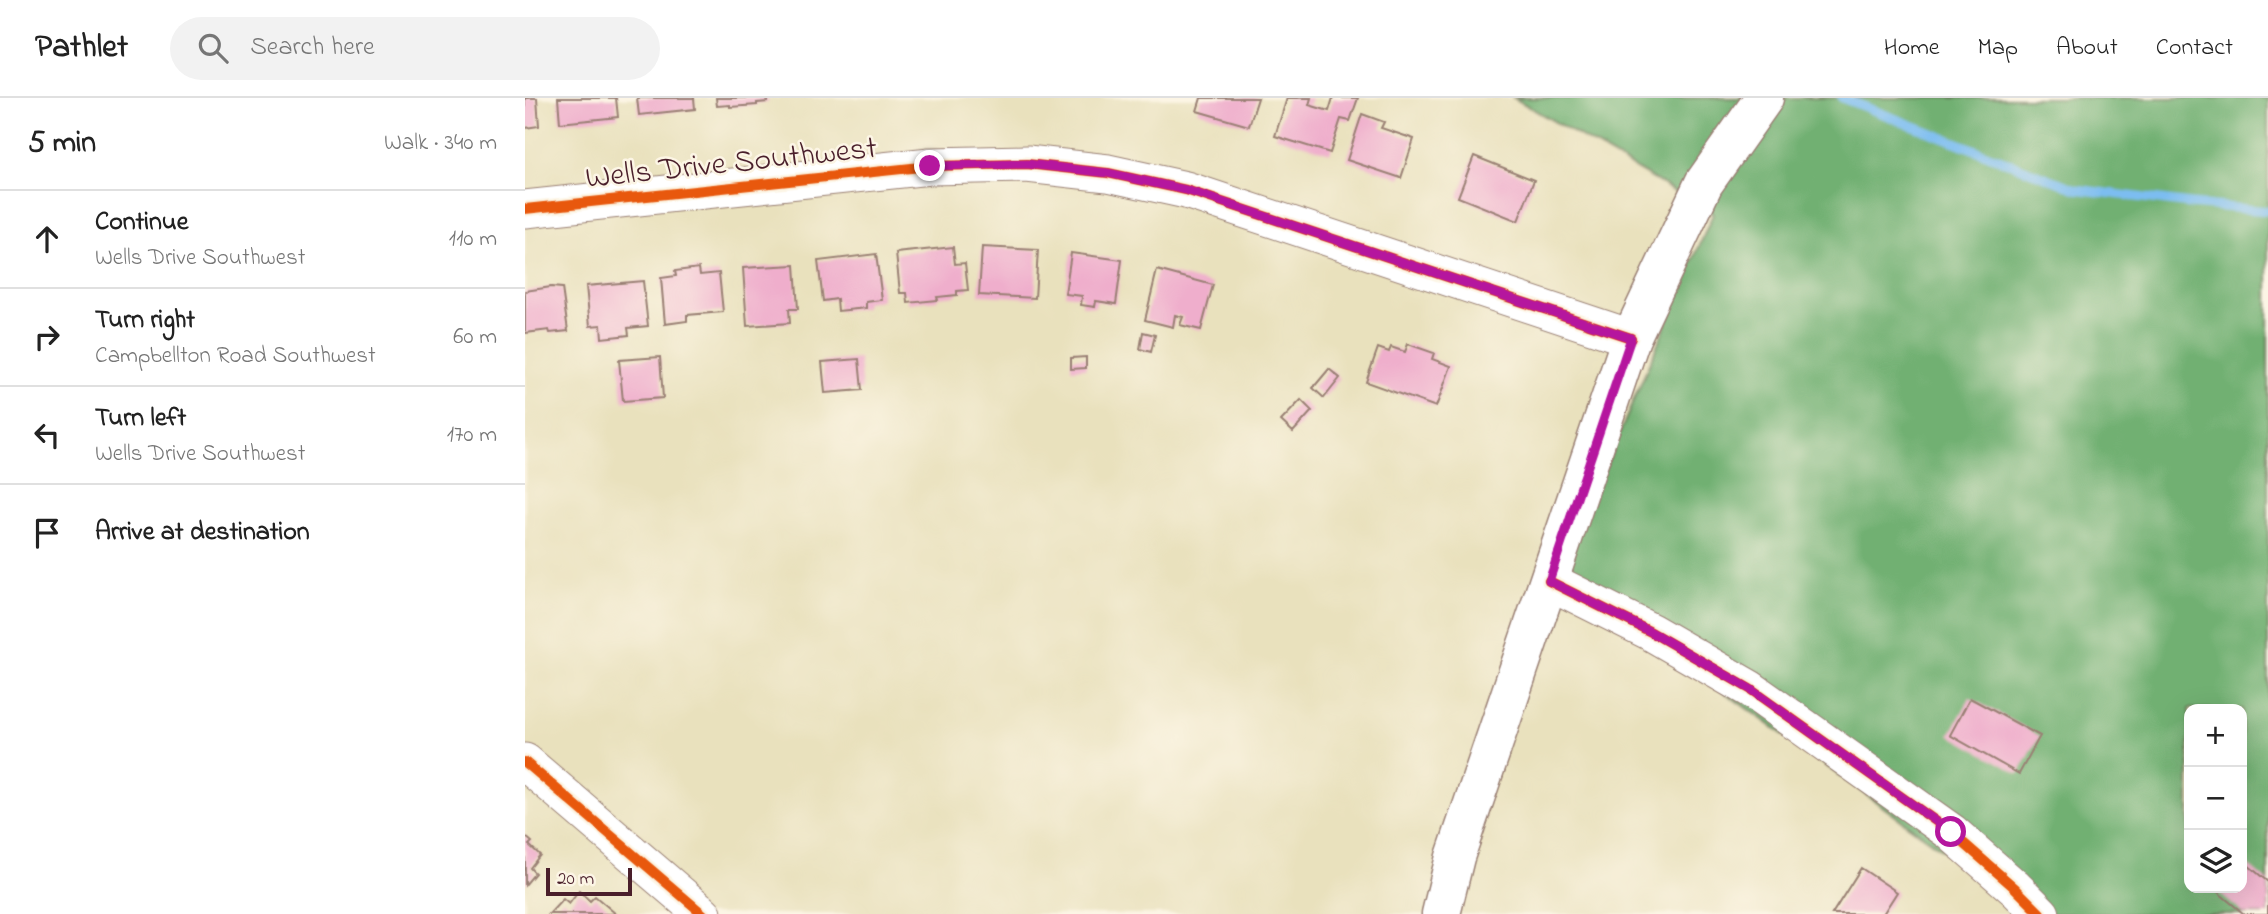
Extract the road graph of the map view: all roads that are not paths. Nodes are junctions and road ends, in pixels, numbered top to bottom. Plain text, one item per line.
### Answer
1 (1764, 98) edge
2 (525, 209) edge
3 (1631, 338) junction
4 (1549, 581) junction
5 (525, 762) edge
6 (703, 914) edge
7 (1441, 914) edge
8 (2041, 914) edge

1 - 3 main road
2 - 3 street, Wells Drive Southwest
3 - 4 main road
4 - 7 main road
4 - 8 street
5 - 6 street

